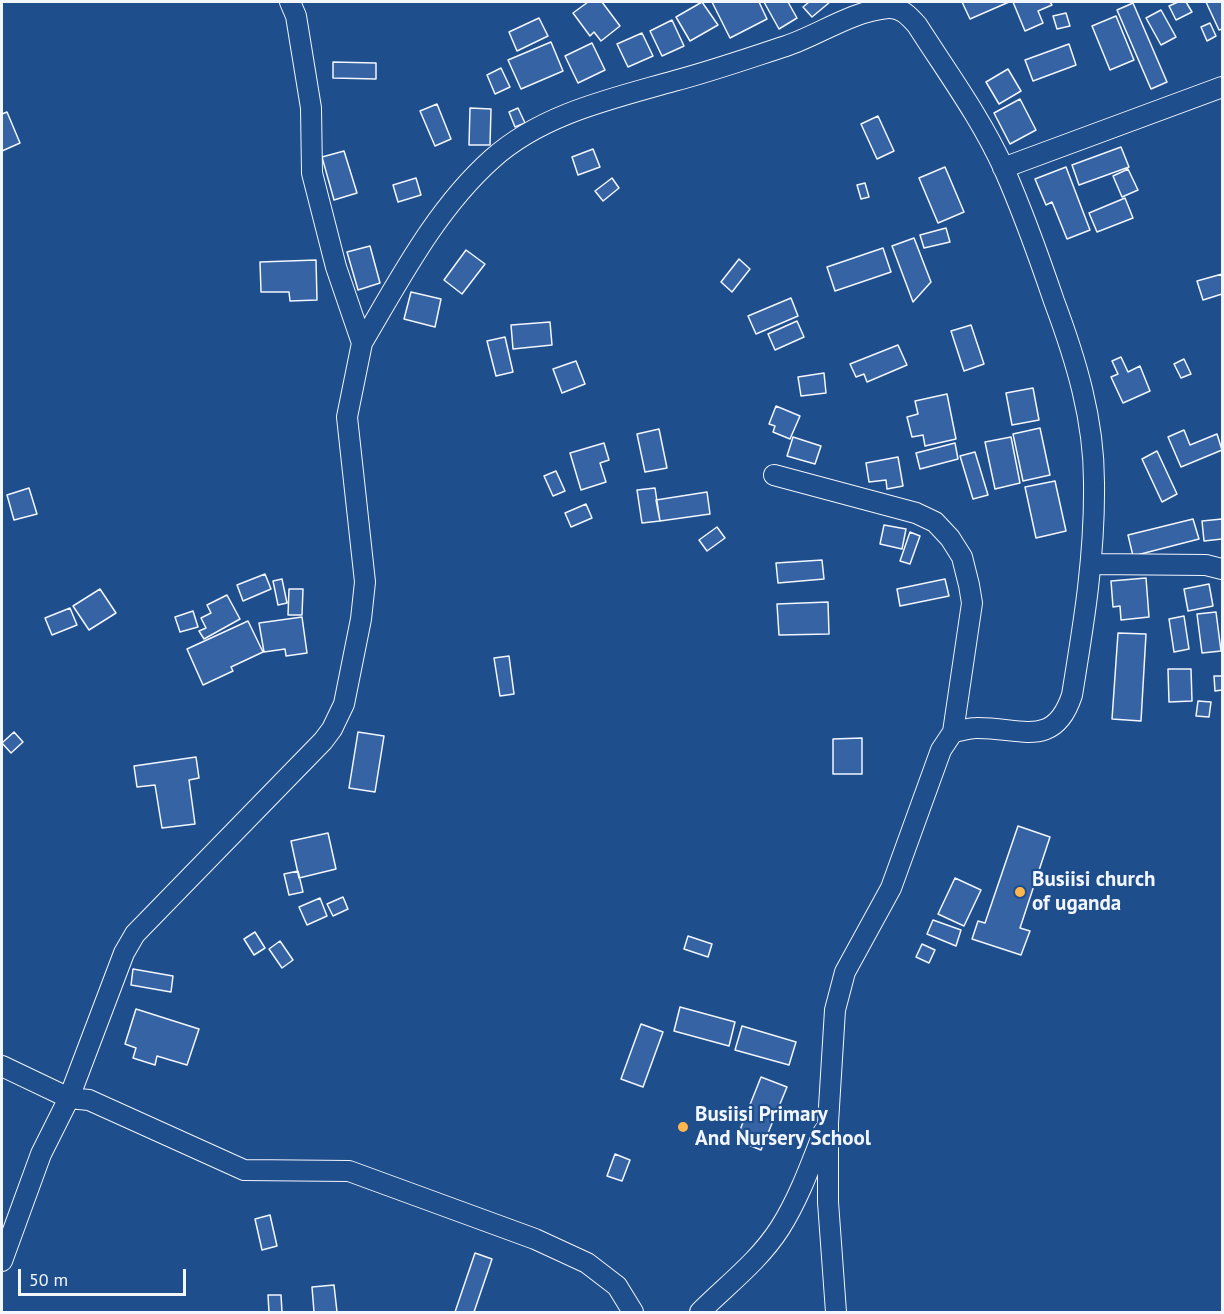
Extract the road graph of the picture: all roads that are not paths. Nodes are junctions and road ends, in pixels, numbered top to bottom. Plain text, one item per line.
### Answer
1 (290, 2) edge
2 (879, 5) edge
3 (1222, 87) edge
4 (1003, 168) junction
5 (362, 343) junction
6 (774, 475) dead end
7 (1093, 564) junction
8 (1222, 569) edge
9 (953, 732) junction
10 (2, 1066) edge
11 (69, 1098) junction
12 (828, 1123) junction
13 (2, 1261) edge
14 (633, 1312) edge
15 (700, 1312) edge
16 (836, 1312) edge

1 - 5 street
2 - 4 street
2 - 5 street
3 - 4 street
4 - 7 street
5 - 11 street
6 - 9 street
7 - 8 street
7 - 9 street
9 - 12 street
10 - 11 street
11 - 13 street
11 - 14 street
12 - 15 street
12 - 16 street

